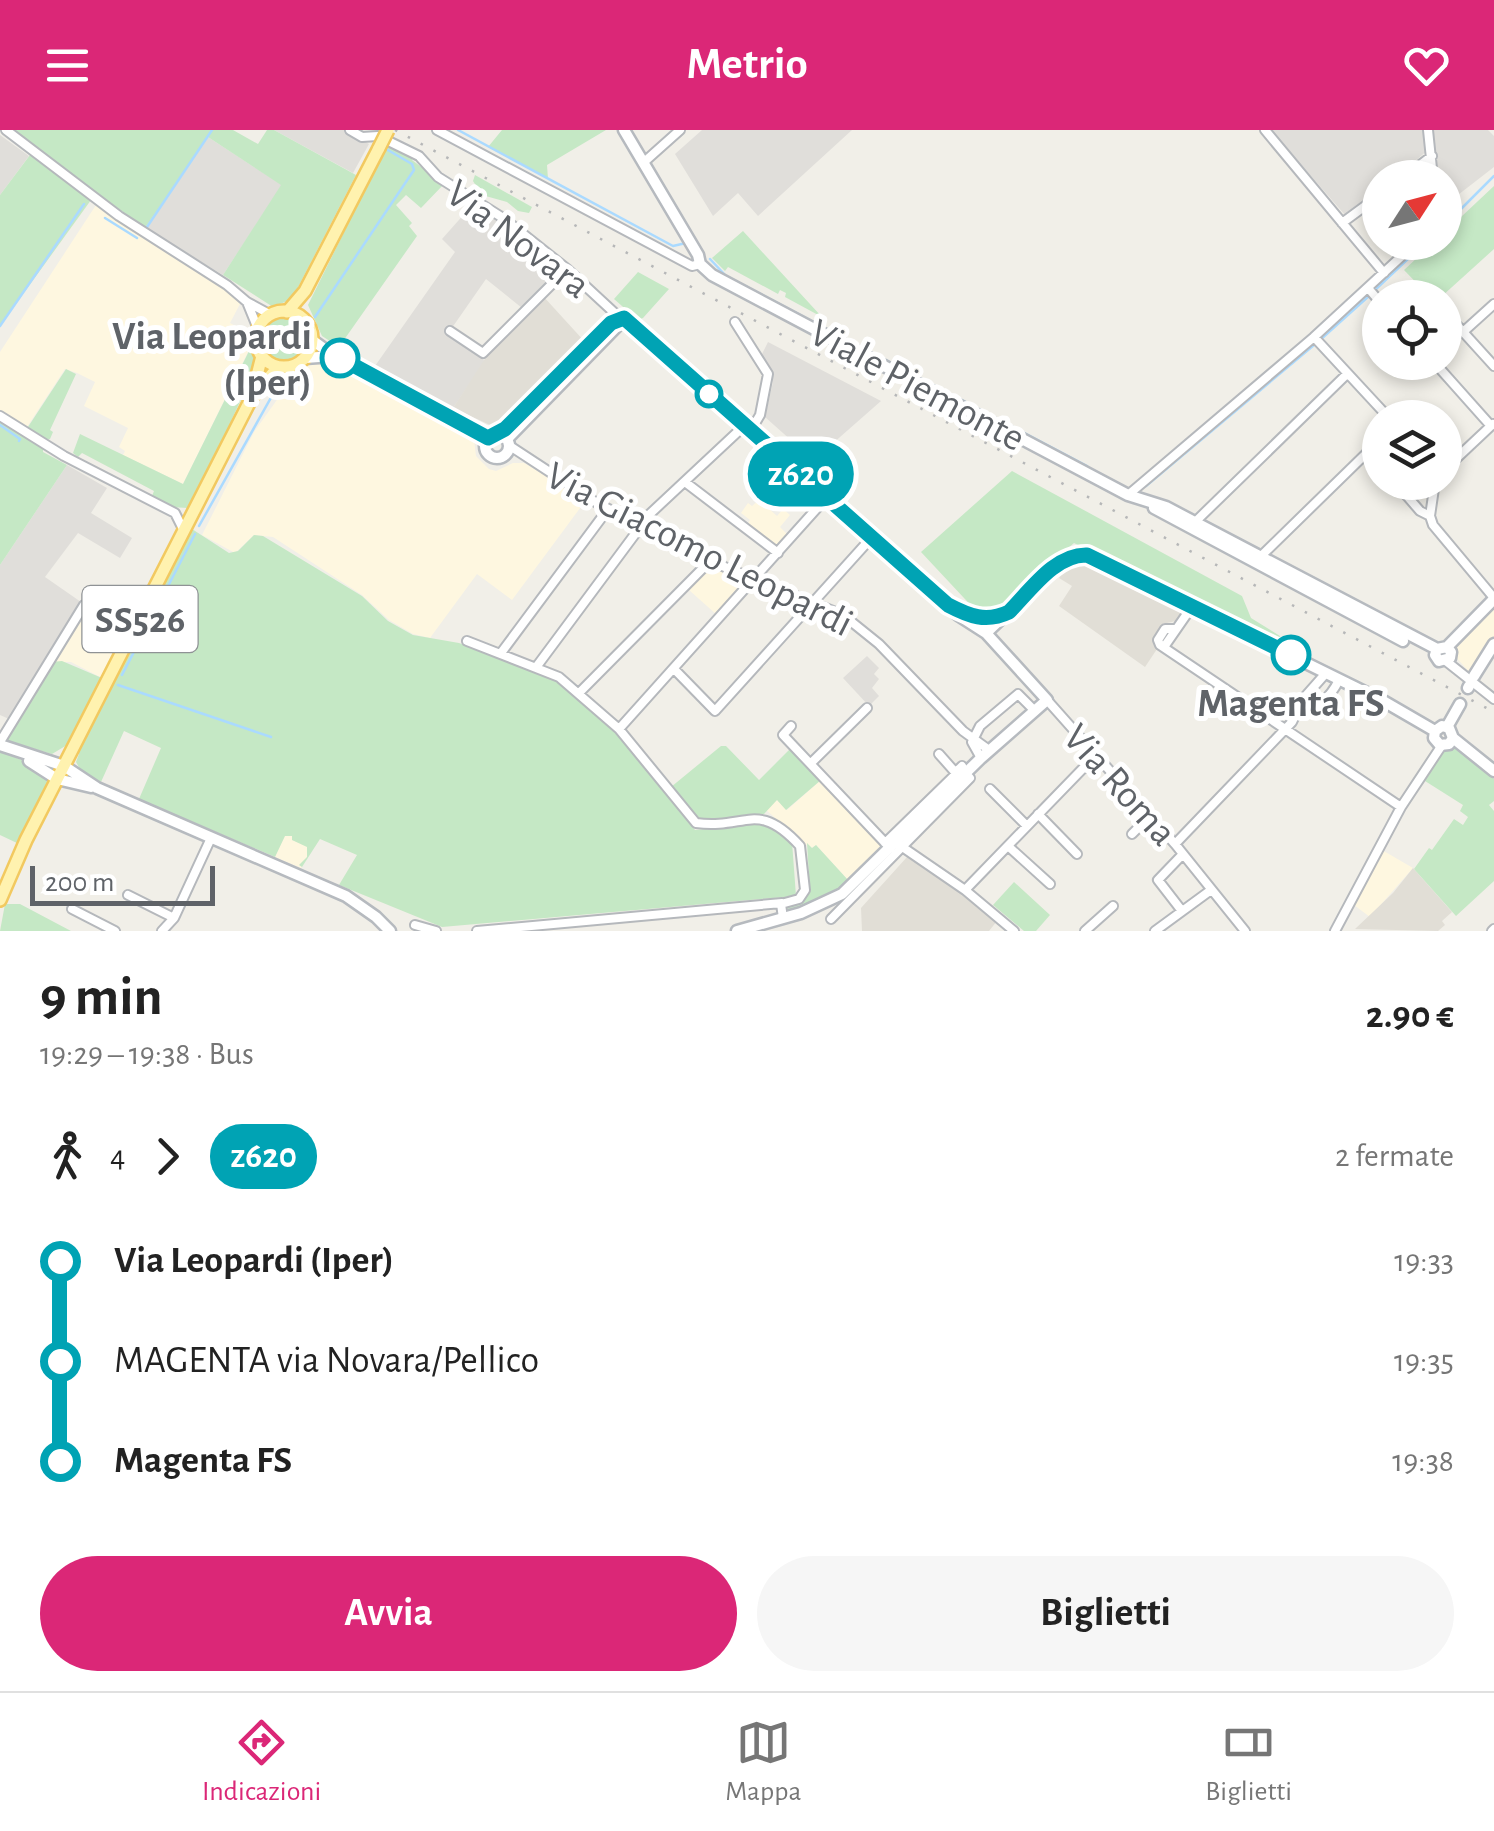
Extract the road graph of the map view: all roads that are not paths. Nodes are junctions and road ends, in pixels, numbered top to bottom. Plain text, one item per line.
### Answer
1 (6, 130) edge
2 (350, 130) edge
3 (388, 130) edge
4 (437, 130) edge
5 (624, 130) edge
6 (680, 130) edge
7 (1264, 130) edge
8 (1428, 130) edge
9 (375, 141) junction
10 (1432, 156) junction
11 (1427, 160) edge
12 (1432, 160) edge
13 (644, 163) junction
14 (1362, 208) edge
15 (1342, 223) junction
16 (1398, 260) edge
17 (700, 264) junction
18 (567, 269) junction
19 (1384, 273) junction
20 (1380, 280) edge
21 (305, 291) junction
22 (247, 302) junction
23 (1362, 303) edge
24 (1494, 304) edge
25 (287, 312) junction
26 (270, 314) junction
27 (302, 318) junction
28 (622, 318) junction
29 (735, 322) dead end
30 (258, 329) junction
31 (450, 331) dead end
32 (1463, 332) joint
33 (312, 340) junction
34 (1316, 340) junction
35 (262, 356) junction
36 (334, 356) junction
37 (305, 358) junction
38 (278, 366) junction
39 (1494, 366) edge
40 (1347, 374) junction
41 (1451, 380) edge
42 (251, 398) junction
43 (1372, 400) edge
44 (0, 416) edge
45 (1492, 425) edge
46 (748, 428) junction
47 (501, 439) junction
48 (1462, 452) edge
49 (1362, 458) edge
50 (685, 482) junction
51 (1128, 495) junction
52 (827, 498) junction
53 (1411, 500) edge
54 (1432, 500) edge
55 (197, 508) junction
56 (608, 508) junction
57 (175, 514) junction
58 (1430, 516) junction
59 (1192, 525) junction
60 (639, 526) junction
61 (184, 534) junction
62 (872, 538) junction
63 (778, 553) junction
64 (1257, 560) junction
65 (710, 562) junction
66 (754, 581) junction
67 (1493, 600) edge
68 (84, 605) dead end
69 (814, 605) junction
70 (1191, 608) junction
71 (987, 628) junction
72 (466, 642) dead end
73 (1494, 644) edge
74 (501, 653) junction
75 (1443, 654) junction
76 (537, 666) junction
77 (675, 670) junction
78 (1326, 673) junction
79 (1339, 680) junction
80 (1471, 683) dead end
81 (579, 693) junction
82 (1494, 699) edge
83 (1047, 700) junction
84 (1460, 704) dead end
85 (867, 708) dead end
86 (1035, 711) junction
87 (1298, 715) junction
88 (0, 718) edge
89 (10, 722) junction
90 (792, 726) dead end
91 (619, 730) junction
92 (1286, 730) junction
93 (1445, 732) junction
94 (972, 737) junction
95 (3, 745) edge
96 (1442, 745) joint
97 (939, 754) dead end
98 (985, 754) junction
99 (1094, 756) junction
100 (811, 762) junction
101 (64, 766) junction
102 (962, 769) junction
103 (1494, 772) edge
104 (56, 779) junction
105 (97, 788) junction
106 (990, 790) dead end
107 (1401, 807) junction
108 (1038, 814) junction
109 (1150, 816) junction
110 (1027, 826) junction
111 (1132, 834) dead end
112 (212, 838) junction
113 (1174, 844) junction
114 (893, 845) junction
115 (1008, 846) junction
116 (1078, 854) dead end
117 (1183, 854) junction
118 (1050, 884) dead end
119 (965, 890) junction
120 (1211, 890) junction
121 (128, 894) dead end
122 (0, 900) edge
123 (782, 903) junction
124 (1113, 906) dead end
125 (72, 909) dead end
126 (1182, 911) junction
127 (174, 918) junction
128 (783, 918) junction
129 (830, 919) dead end
130 (415, 925) dead end
131 (1240, 929) edge
132 (115, 931) edge
133 (162, 931) edge
134 (390, 931) edge
135 (436, 931) edge
136 (477, 931) edge
137 (737, 931) edge
138 (1014, 931) edge
139 (1085, 931) edge
140 (1155, 931) edge
141 (1335, 931) edge

1 - 22 street
2 - 9 street, Via Novara
3 - 9 main road, bridge
4 - 17 street
5 - 13 street
6 - 13 street
7 - 15 street
8 - 10 street
9 - 18 street, Via Novara
9 - 21 main road
10 - 11 street
10 - 12 street
13 - 17 street
14 - 15 street
15 - 19 street
16 - 19 street
17 - 51 street, Viale Piemonte
18 - 28 street, Via Novara
18 - 31 street
19 - 20 street
21 - 25 main road
21 - 27 main road
22 - 26 street
22 - 30 street
23 - 34 street
24 - 32 street
25 - 26 main road
25 - 27 main road
26 - 30 main road
27 - 33 main road
28 - 46 street, Via Novara
28 - 47 street
29 - 46 street
30 - 35 main road, SS526
32 - 39 street
33 - 36 street, Via Giacomo Leopardi
33 - 37 main road
34 - 40 street
34 - 51 street
35 - 38 main road
35 - 42 main road, SS526
36 - 37 street, Via Giacomo Leopardi
36 - 47 street, Via Giacomo Leopardi
37 - 38 main road
38 - 42 main road, SS526
40 - 43 street
40 - 59 street
41 - 45 street
42 - 55 main road, SS526
44 - 57 street
45 - 48 street
46 - 50 street
46 - 52 street, Via Novara
47 - 56 street, Via Giacomo Leopardi
49 - 64 street
50 - 60 street
50 - 63 street
51 - 59 street, Viale Piemonte
52 - 62 street, Via Novara
52 - 63 street
53 - 58 street
54 - 58 street
55 - 57 street
55 - 61 main road, SS526
56 - 60 street, Via Giacomo Leopardi
56 - 74 street
57 - 61 street
58 - 67 street
59 - 64 street, Viale Piemonte
60 - 65 street, Via Giacomo Leopardi
60 - 76 street
61 - 101 main road, SS526
62 - 69 street
62 - 71 street, Via Novara
63 - 66 street
64 - 75 street, Viale Piemonte
65 - 66 street, Via Giacomo Leopardi
65 - 81 street
66 - 69 street, Via Giacomo Leopardi
66 - 77 street
67 - 75 street
68 - 89 street
69 - 77 street
69 - 94 street, Via Giacomo Leopardi
70 - 71 street
70 - 78 street
70 - 92 street
71 - 83 street, Via Roma
72 - 74 street
73 - 80 street
74 - 76 street
75 - 82 street
76 - 81 street
77 - 91 street
78 - 79 street
78 - 87 street
79 - 87 street
79 - 93 street
81 - 91 street
83 - 86 street
83 - 99 street, Via Roma
84 - 93 street
85 - 100 street
86 - 94 street
86 - 98 street
87 - 92 street
88 - 89 street
89 - 95 street
90 - 100 street
91 - 123 street
92 - 107 street
92 - 113 street
93 - 96 street
93 - 103 street
94 - 98 street, Via Giacomo Leopardi
95 - 101 street
95 - 104 street
96 - 107 street
97 - 102 street
98 - 102 street
99 - 108 street
99 - 109 street, Via Roma
100 - 114 street
101 - 104 main road, SS526
101 - 105 street
102 - 114 street
104 - 105 street
104 - 122 main road, SS526
105 - 112 street
106 - 110 street
107 - 141 street
108 - 110 street
108 - 116 street
109 - 111 street
109 - 113 street, Via Roma
110 - 115 street
112 - 127 street
112 - 134 street
113 - 117 street, Via Roma
114 - 119 street
114 - 128 street
114 - 129 street
115 - 118 street
115 - 119 street
117 - 120 street, Via Roma
117 - 126 street
119 - 138 street
120 - 126 street
120 - 131 street, Via Roma
121 - 127 street
123 - 128 street
123 - 136 street
124 - 139 street
125 - 132 street
126 - 140 street
127 - 133 street
128 - 137 street
130 - 135 street

